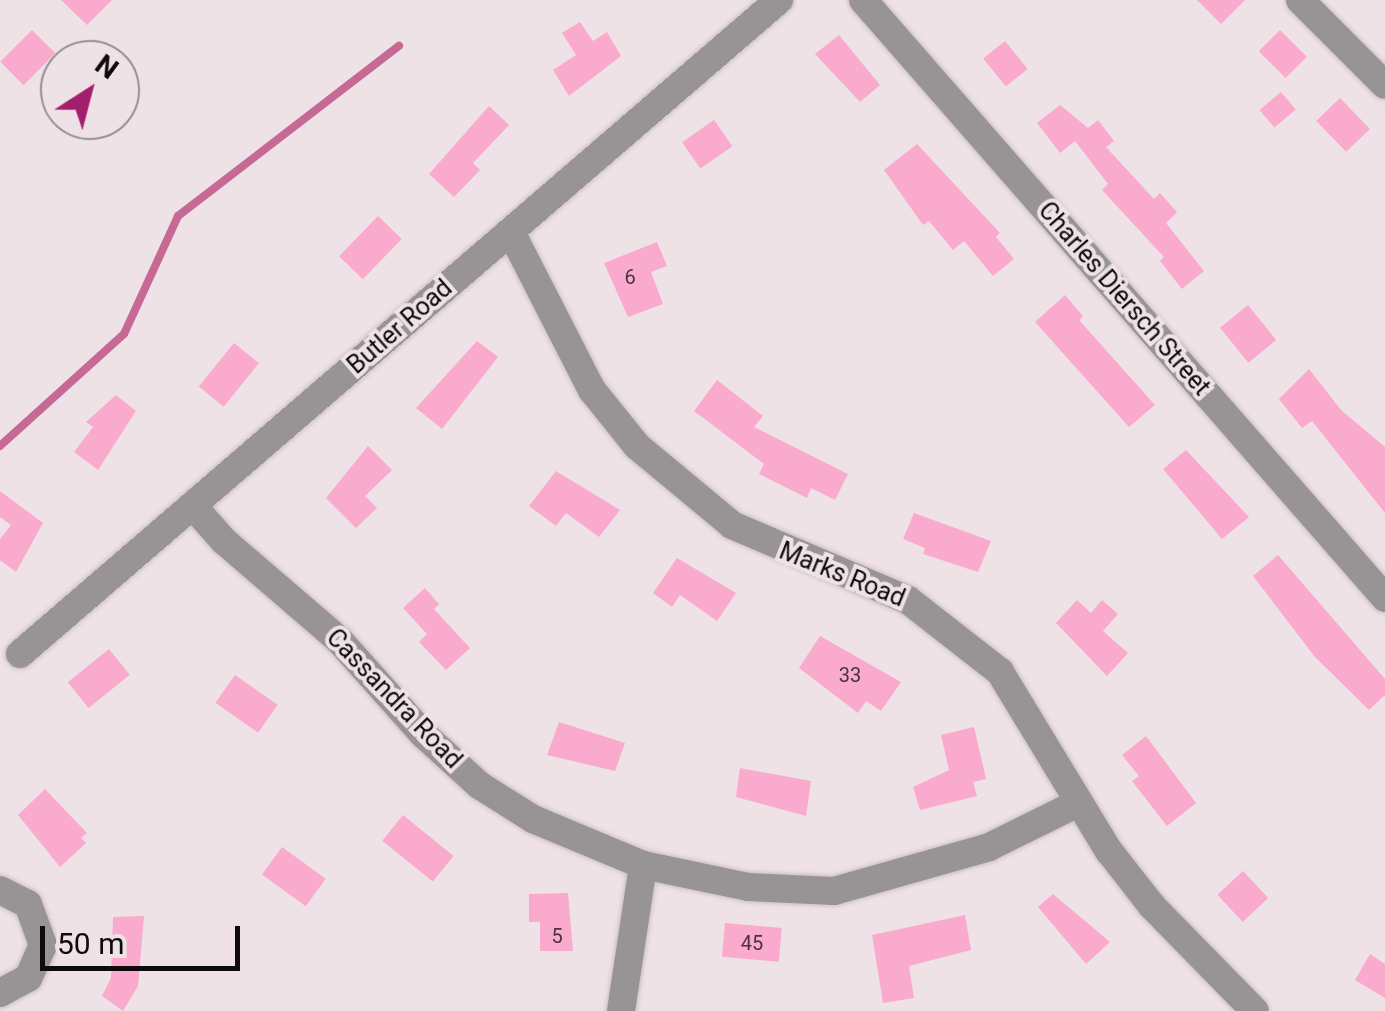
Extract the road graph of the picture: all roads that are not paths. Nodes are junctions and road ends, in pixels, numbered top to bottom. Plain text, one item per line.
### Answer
1 (779, 0) edge
2 (863, 0) edge
3 (1300, 0) edge
4 (1385, 85) edge
5 (510, 232) junction
6 (194, 506) junction
7 (1385, 598) edge
8 (20, 654) dead end
9 (1078, 803) junction
10 (643, 865) junction
11 (0, 890) edge
12 (0, 992) edge
13 (621, 1011) edge
14 (1255, 1011) edge

1 - 5 street, Butler Road
2 - 7 street, Charles Diersch Street
3 - 4 street
5 - 6 street, Butler Road
5 - 9 street, Marks Road
6 - 8 street, Butler Road
6 - 10 street, Cassandra Road
9 - 10 street, Cassandra Road
9 - 14 street, Marks Road
10 - 13 street
11 - 12 street

